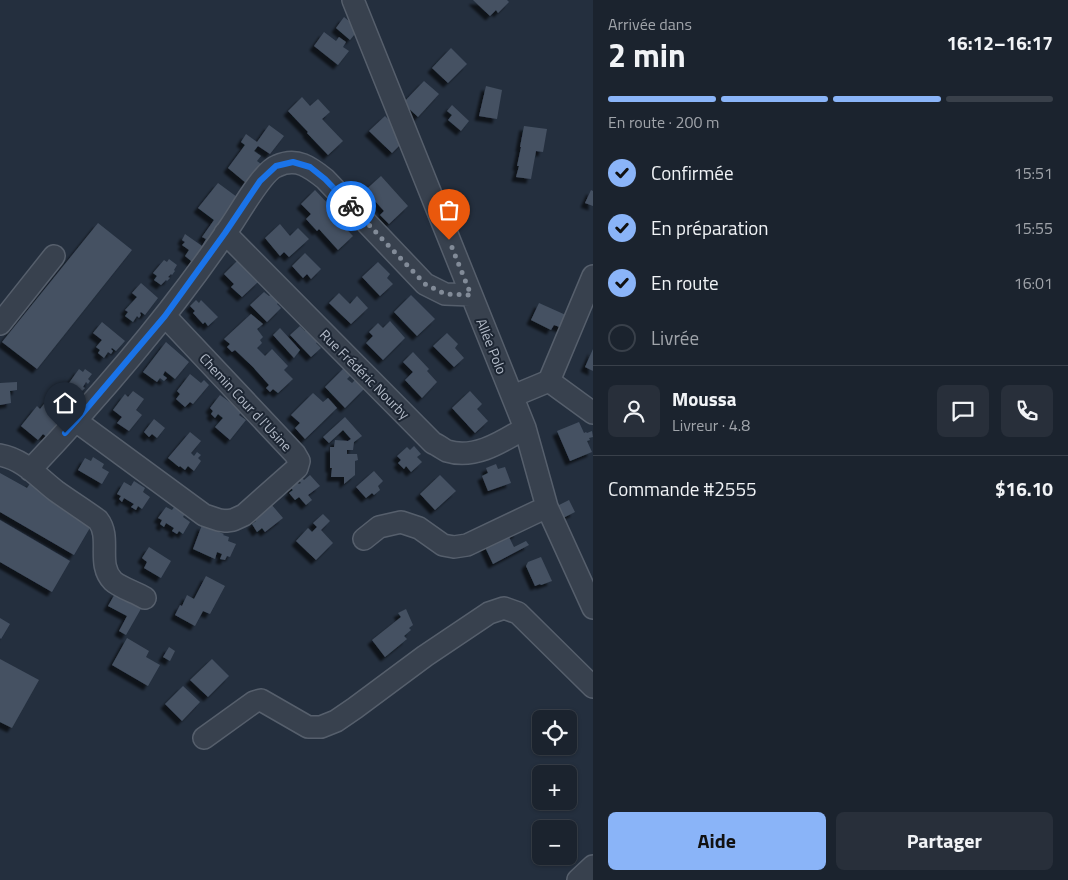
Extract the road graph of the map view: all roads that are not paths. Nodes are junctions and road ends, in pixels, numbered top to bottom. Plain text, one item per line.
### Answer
1 (354, 0) edge
2 (225, 233) junction
3 (54, 256) dead end
4 (593, 276) edge
5 (471, 295) junction
6 (165, 316) junction
7 (0, 324) edge
8 (549, 380) junction
9 (512, 396) junction
10 (593, 412) edge
11 (76, 421) junction
12 (525, 428) junction
13 (0, 455) edge
14 (30, 470) junction
15 (546, 507) junction
16 (364, 539) dead end
17 (145, 598) dead end
18 (593, 608) edge
19 (593, 687) edge
20 (204, 738) dead end
21 (593, 866) edge
22 (578, 880) edge

1 - 5 street, Allée Polo
2 - 5 street
2 - 6 street
2 - 12 street, Rue Frédéric Nourby
3 - 7 street
4 - 8 street
5 - 9 street, Allée Polo
6 - 11 street
6 - 11 street, Chemin Cour d l'Usine
8 - 9 street
8 - 10 street
9 - 12 street, Allée Polo
11 - 14 street
12 - 15 street, Allée Polo
13 - 14 street
14 - 17 street
15 - 16 street
15 - 18 street, Allée Polo
19 - 20 street
21 - 22 street

